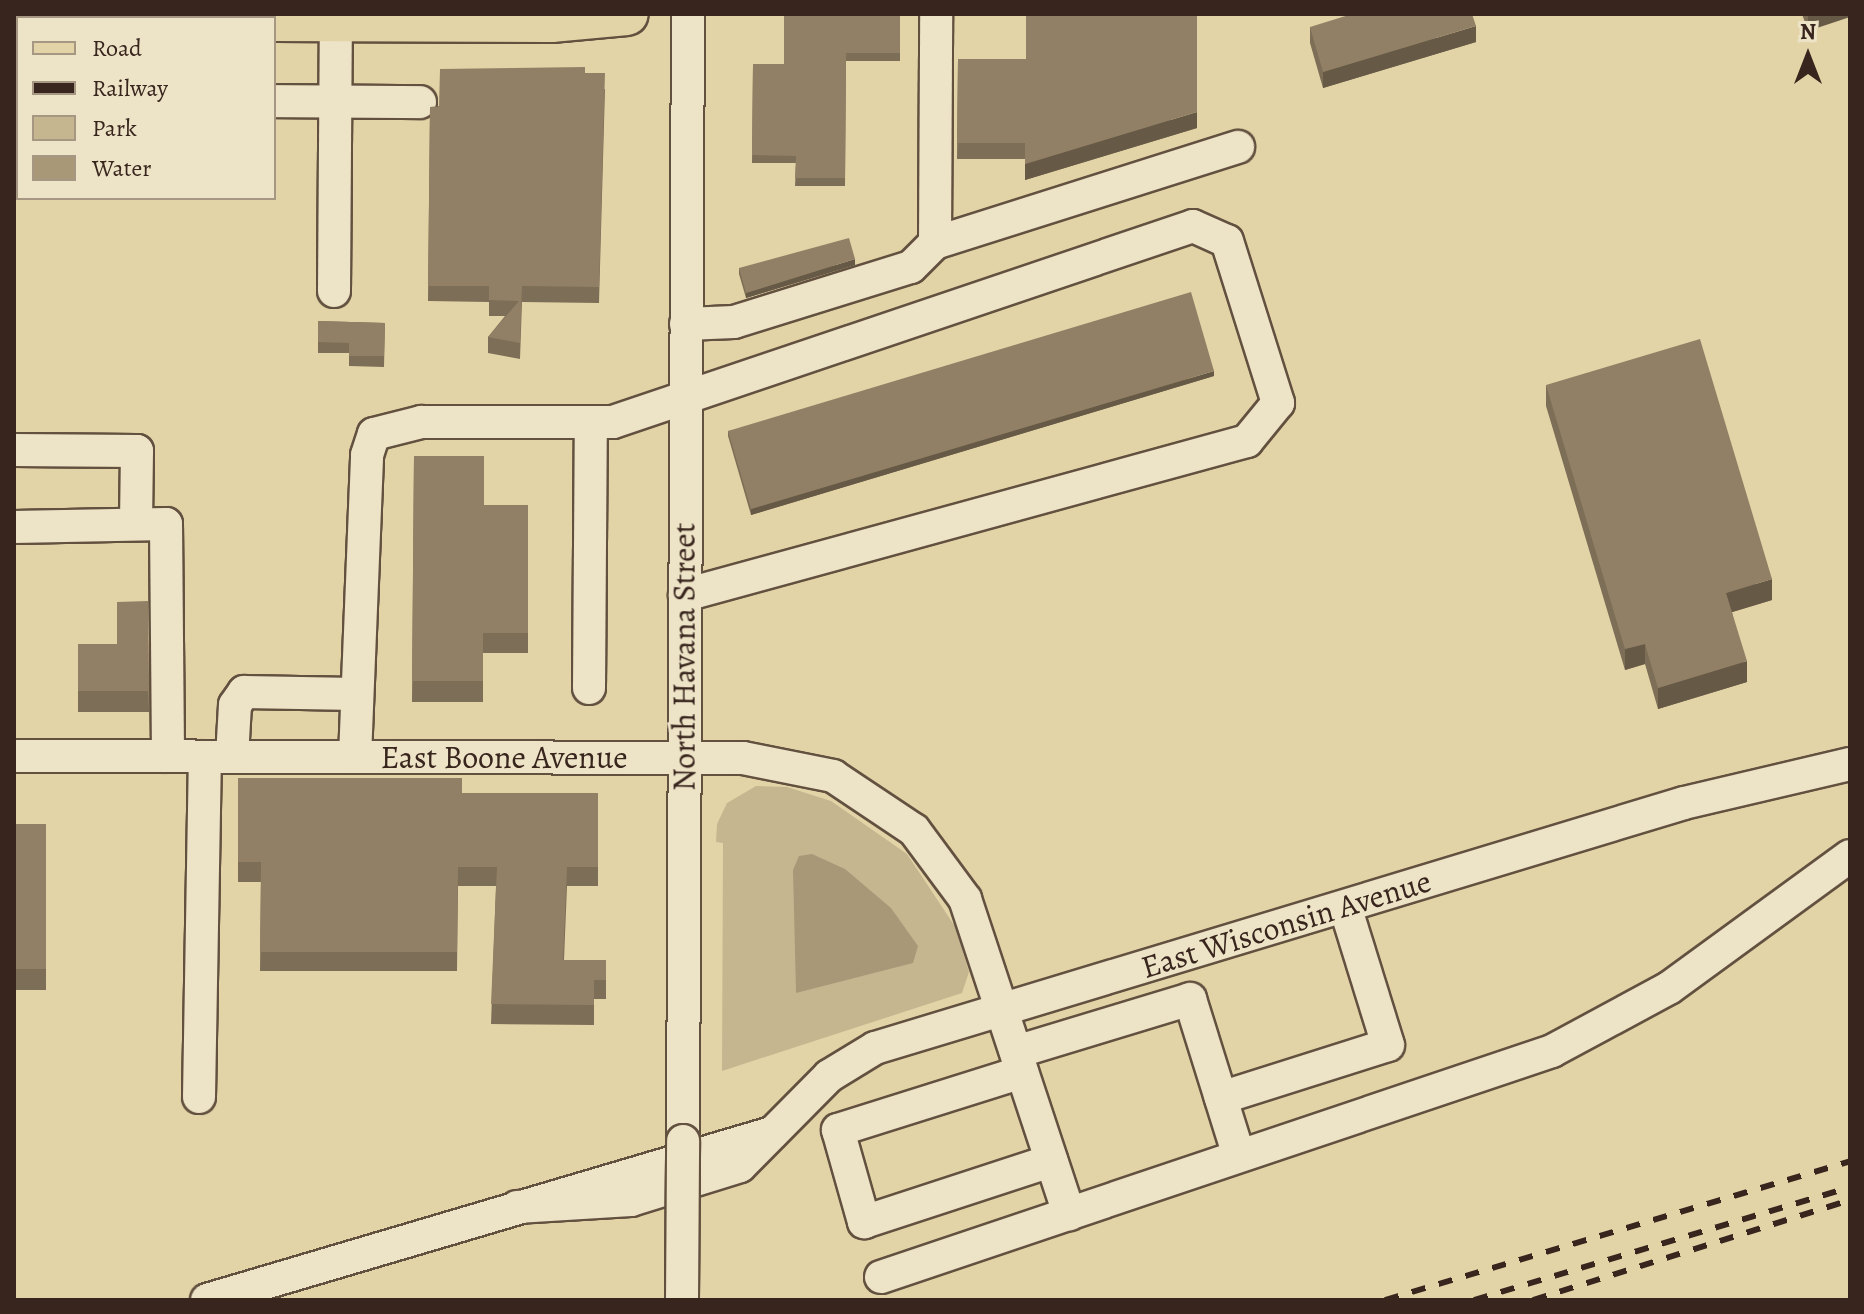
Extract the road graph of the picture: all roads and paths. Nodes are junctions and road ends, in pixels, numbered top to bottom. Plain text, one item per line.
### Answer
1 (627, 14) edge
2 (688, 14) edge
3 (936, 14) edge
4 (463, 18) edge
5 (276, 20) edge
6 (336, 20) junction
7 (276, 101) edge
8 (335, 101) junction
9 (420, 102) dead end
10 (1238, 147) dead end
11 (935, 243) junction
12 (334, 291) dead end
13 (686, 324) junction
14 (686, 400) junction
15 (591, 425) junction
16 (14, 450) edge
17 (136, 523) junction
18 (14, 527) edge
19 (685, 595) junction
20 (589, 688) dead end
21 (356, 694) junction
22 (14, 756) edge
23 (168, 756) junction
24 (218, 757) junction
25 (355, 757) junction
26 (684, 757) junction
27 (1839, 767) edge
28 (1850, 856) edge
29 (1345, 906) junction
30 (1003, 1010) junction
31 (1019, 1062) junction
32 (199, 1097) dead end
33 (1221, 1098) junction
34 (1239, 1156) junction
35 (1051, 1161) junction
36 (1069, 1214) junction
37 (881, 1277) dead end
38 (207, 1300) edge
39 (682, 1300) edge

1 - 4 main road
2 - 13 street, North Havana Street
3 - 11 street
4 - 6 main road
5 - 6 main road
6 - 8 street
7 - 8 street
8 - 9 street
8 - 12 street
10 - 11 street
11 - 13 street
13 - 14 street, North Havana Street
14 - 15 street
14 - 19 street, North Havana Street
14 - 19 street
15 - 20 street
15 - 21 street
16 - 17 street
17 - 18 street
17 - 23 street
19 - 26 street, North Havana Street
21 - 24 street
21 - 25 street
22 - 23 street, East Boone Avenue
23 - 24 street, East Boone Avenue
24 - 25 street, East Boone Avenue
24 - 32 street
25 - 26 street, East Boone Avenue
26 - 30 street, East Boone Avenue
26 - 39 street, North Havana Street, bridge
27 - 29 street, East Wisconsin Avenue
28 - 34 street
29 - 30 street, East Wisconsin Avenue
29 - 33 street
30 - 31 street, East Boone Avenue
30 - 38 street, East Wisconsin Avenue
31 - 33 street
31 - 35 street, East Boone Avenue
31 - 35 street
33 - 34 street
34 - 36 street
35 - 36 street, East Boone Avenue
36 - 37 street

